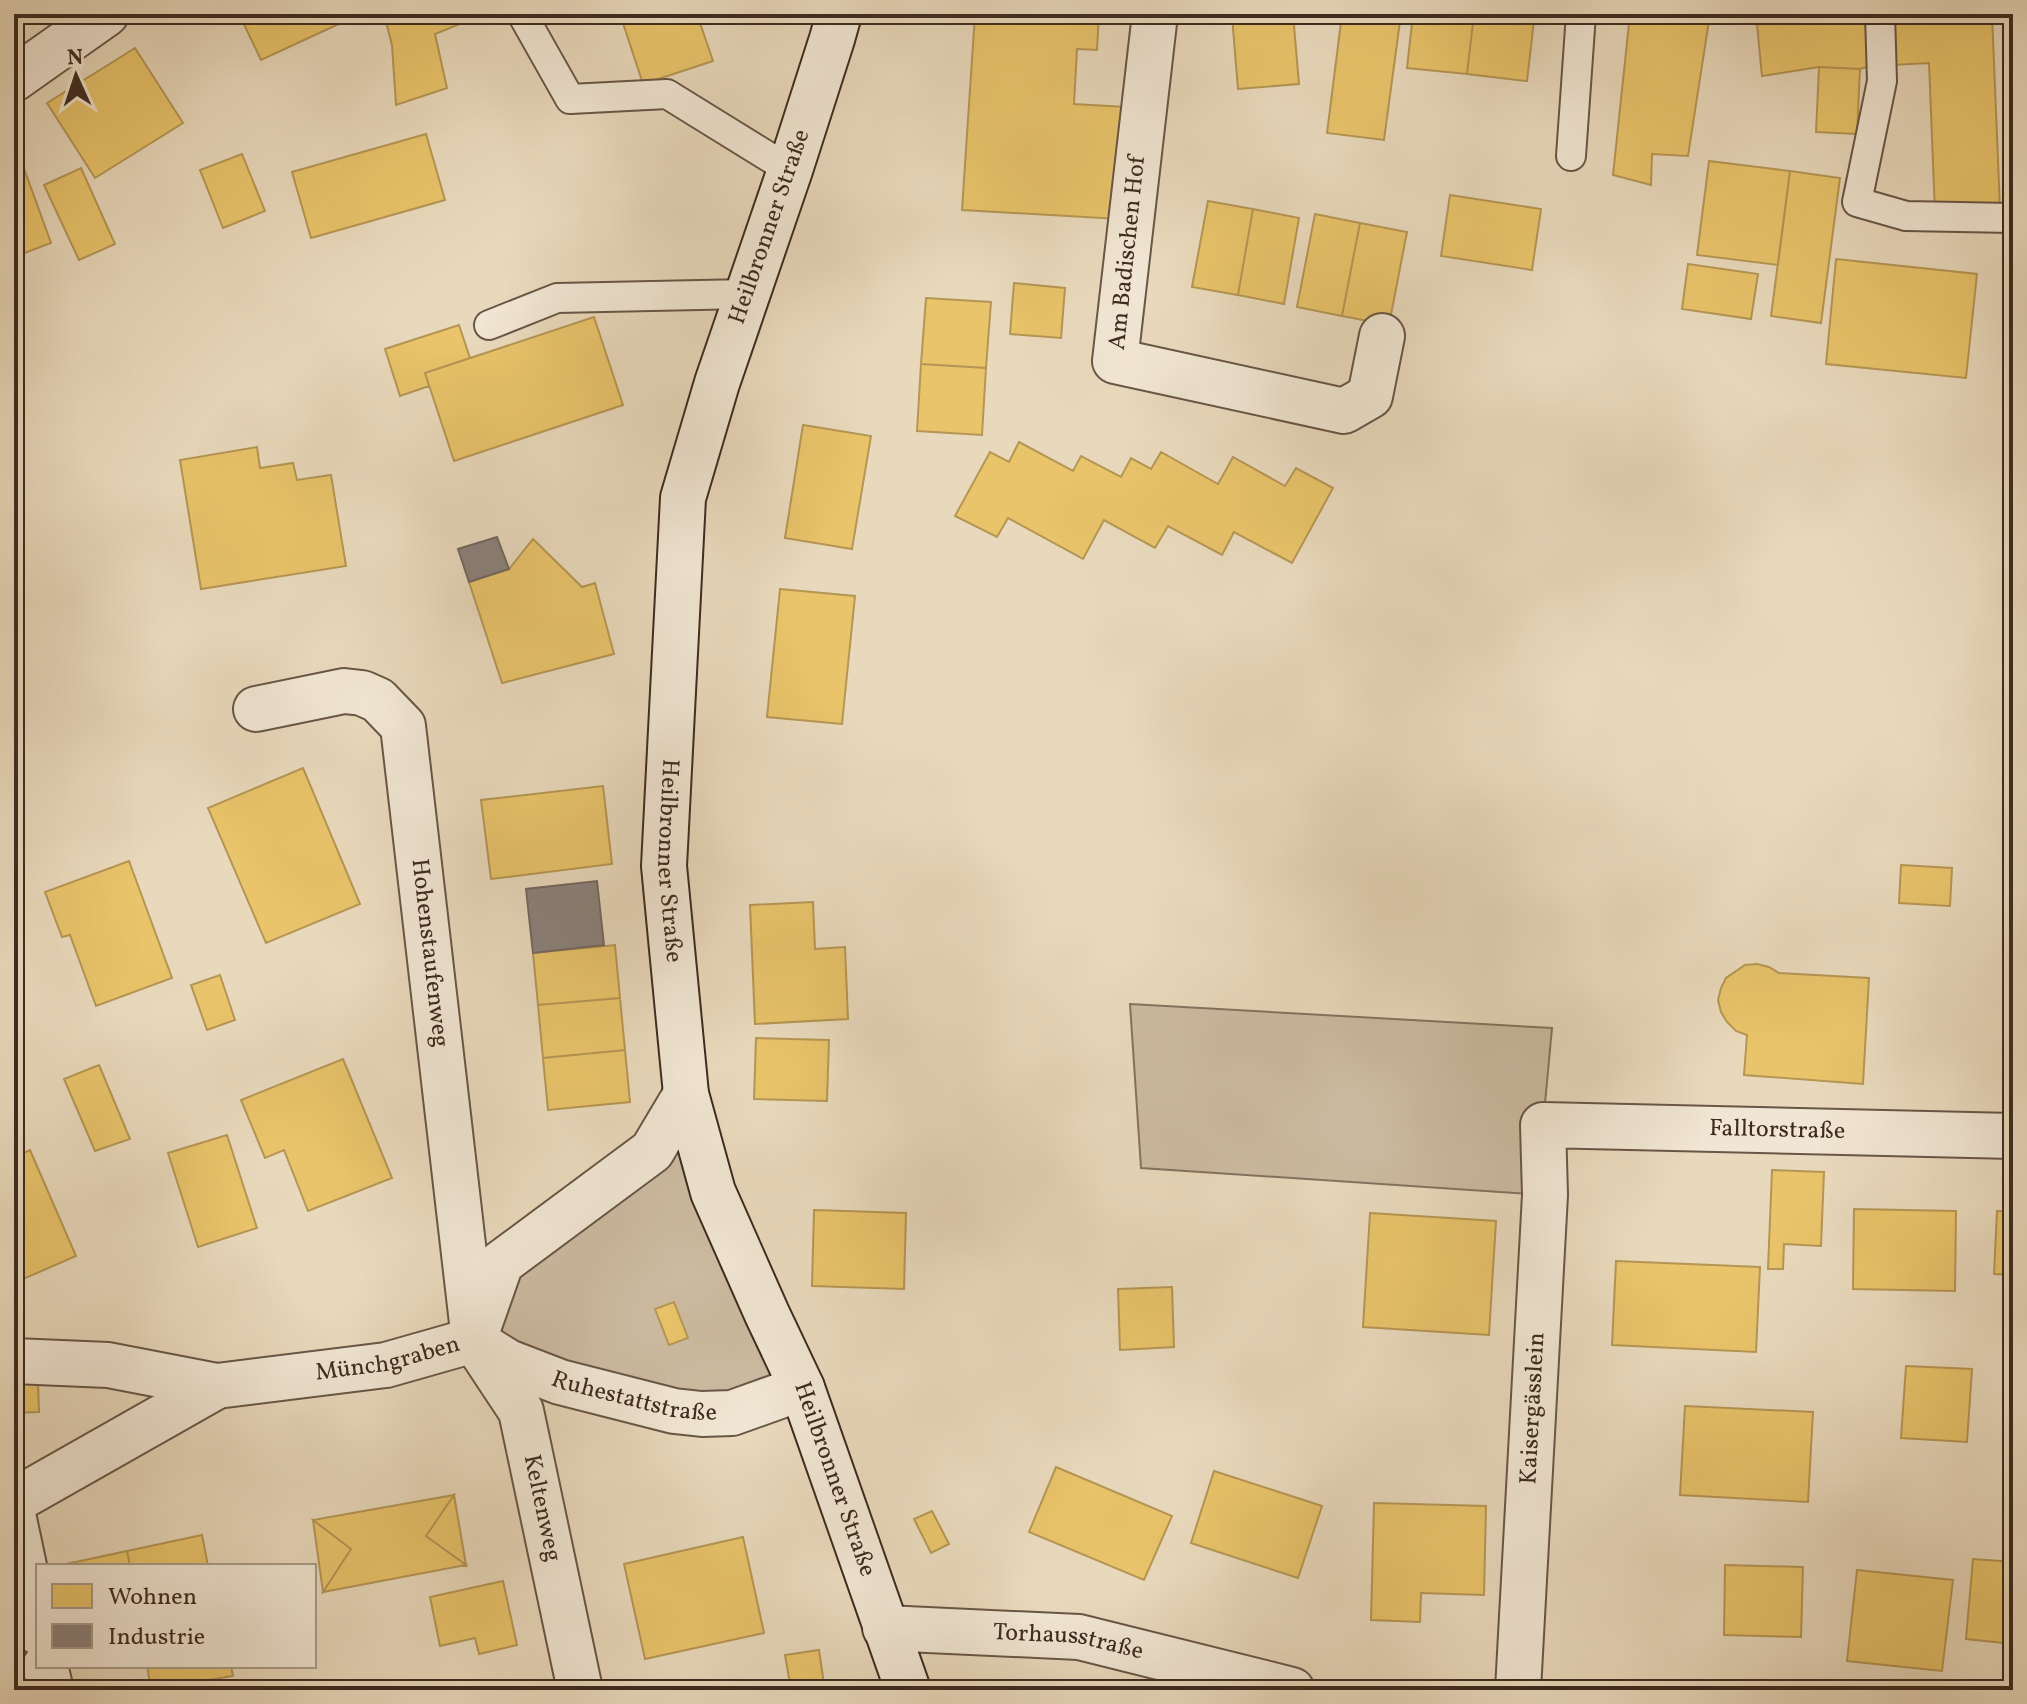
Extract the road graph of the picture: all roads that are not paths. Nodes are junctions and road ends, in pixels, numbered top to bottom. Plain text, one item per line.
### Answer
1 (106, 14) edge
2 (522, 14) edge
3 (839, 14) edge
4 (1155, 14) edge
5 (1581, 14) edge
6 (1880, 14) edge
7 (14, 79) edge
8 (1571, 156) dead end
9 (790, 170) junction
10 (2013, 218) edge
11 (747, 294) junction
12 (489, 325) dead end
13 (1382, 336) dead end
14 (256, 709) dead end
15 (686, 1094) junction
16 (1543, 1125) joint
17 (2013, 1136) edge
18 (474, 1340) junction
19 (14, 1361) edge
20 (217, 1386) junction
21 (802, 1388) junction
22 (14, 1501) edge
23 (14, 1519) edge
24 (36, 1623) edge
25 (885, 1628) junction
26 (46, 1668) edge
27 (1270, 1688) edge
28 (51, 1690) edge
29 (580, 1690) edge
30 (908, 1690) edge
31 (1518, 1690) edge

1 - 7 street
2 - 9 lane
3 - 9 street, Heilbronner Straße
4 - 13 street, Am Badischen Hof
5 - 8 lane
6 - 10 lane
9 - 11 street, Heilbronner Straße
11 - 12 lane
11 - 15 street, Heilbronner Straße
14 - 18 street, Hohenstaufenweg
15 - 18 street, Münchgraben
15 - 21 street, Heilbronner Straße
16 - 17 street, Falltorstraße
16 - 31 street, Kaisergässlein
18 - 20 street, Münchgraben
18 - 21 street, Ruhestattstraße
18 - 29 street, Keltenweg
19 - 20 street, Münchgraben
20 - 22 street
21 - 25 street, Heilbronner Straße
23 - 24 street
25 - 27 street, Torhausstraße
25 - 30 street, Heilbronner Straße
26 - 28 street

